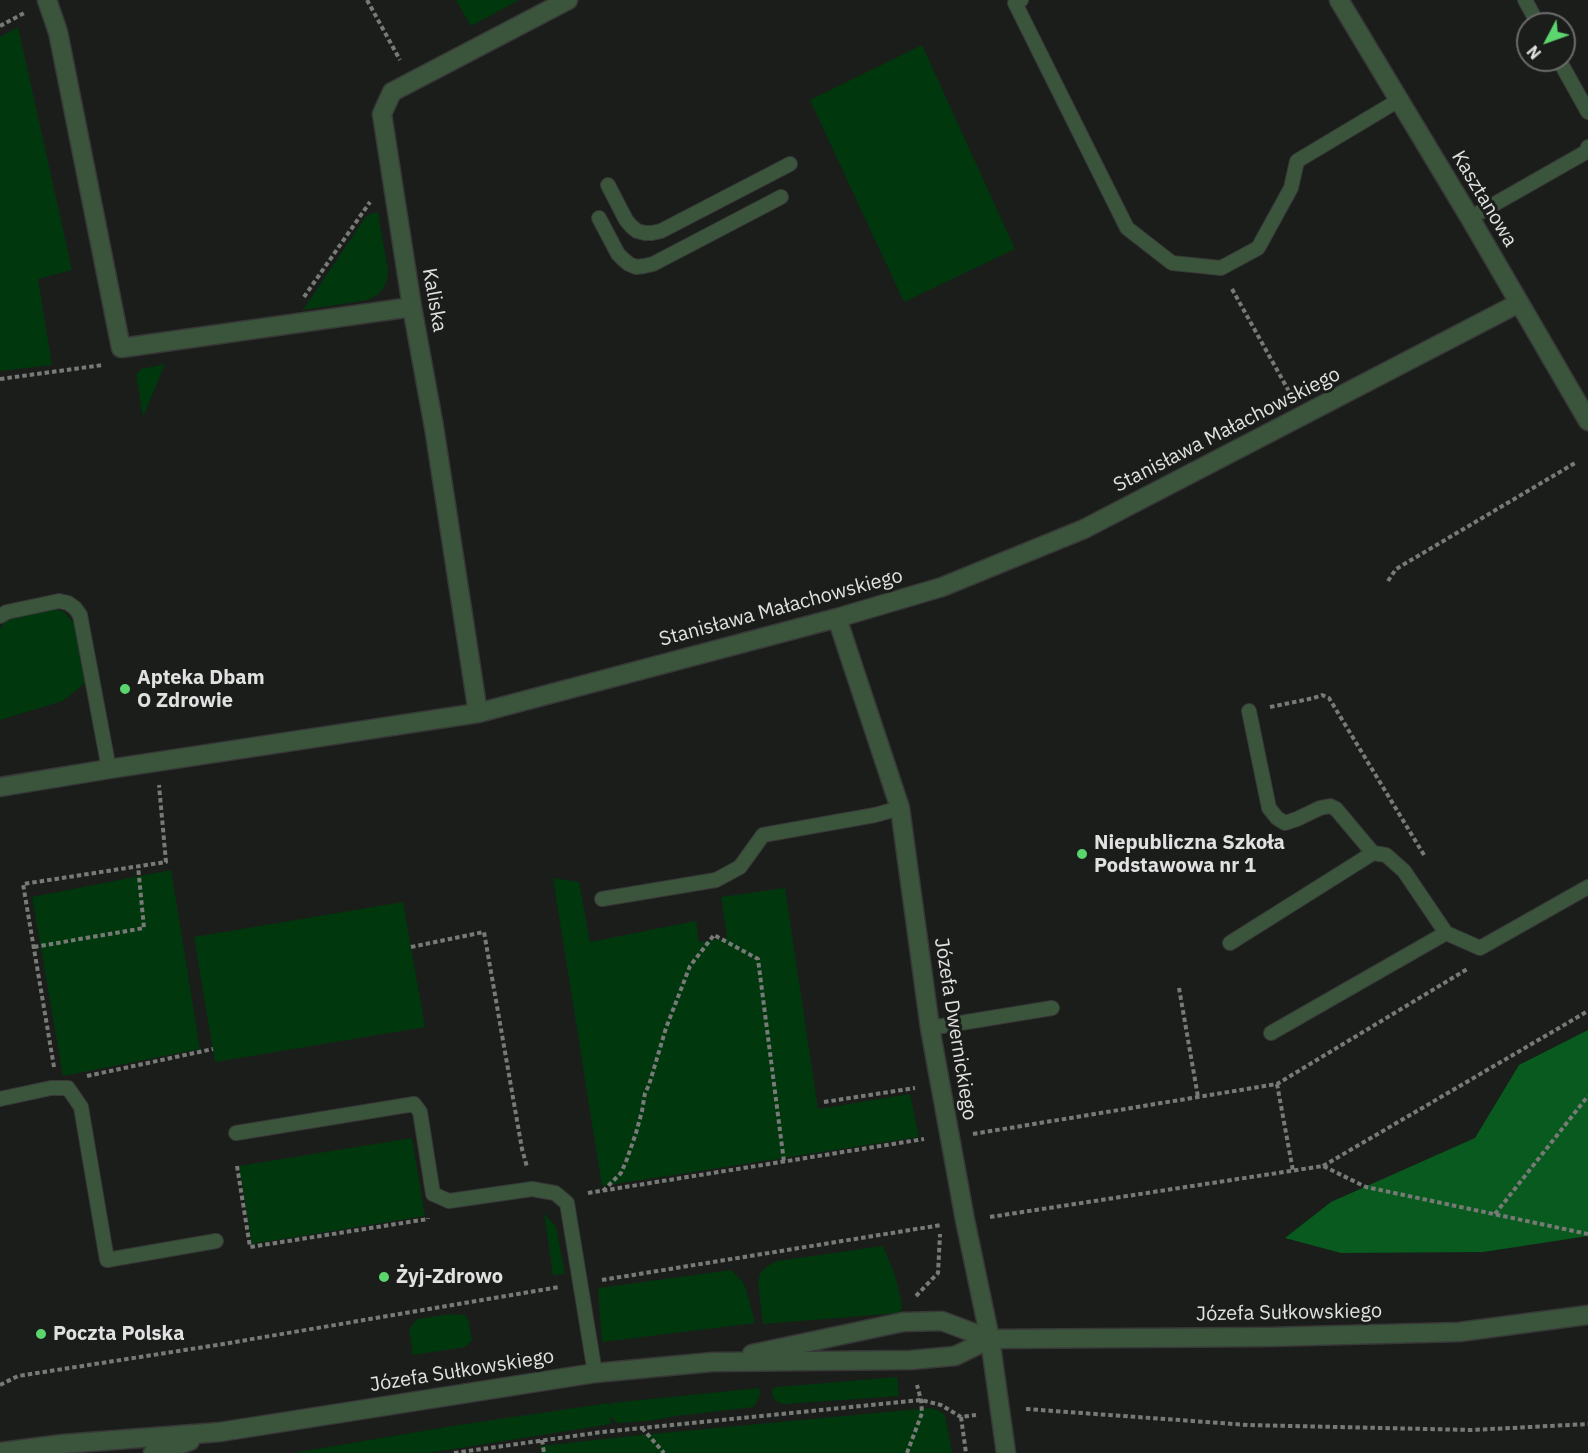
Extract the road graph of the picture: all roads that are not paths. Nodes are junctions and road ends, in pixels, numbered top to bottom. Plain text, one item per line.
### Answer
1 (47, 0) edge
2 (568, 0) edge
3 (1021, 0) edge
4 (1339, 0) edge
5 (1565, 72) edge
6 (1399, 100) junction
7 (1588, 112) edge
8 (1588, 147) edge
9 (789, 164) dead end
10 (608, 185) dead end
11 (781, 197) dead end
12 (599, 218) dead end
13 (1470, 218) junction
14 (1519, 303) junction
15 (412, 307) junction
16 (1588, 421) edge
17 (0, 616) edge
18 (837, 618) junction
19 (1249, 711) road end
20 (478, 713) junction
21 (109, 769) junction
22 (0, 787) edge
23 (900, 808) junction
24 (1373, 853) junction
25 (1588, 887) edge
26 (602, 899) dead end
27 (1446, 933) junction
28 (1230, 943) dead end
29 (1052, 1008) dead end
30 (930, 1028) junction
31 (1271, 1033) dead end
32 (0, 1099) edge
33 (236, 1133) dead end
34 (216, 1241) dead end
35 (1588, 1315) edge
36 (990, 1339) junction
37 (712, 1362) junction
38 (595, 1373) junction
39 (220, 1432) junction
40 (0, 1452) edge
41 (153, 1453) edge
42 (1006, 1453) edge

1 - 15 street
2 - 15 street, Kaliska
3 - 6 lane
4 - 6 street, Kasztanowa
5 - 7 lane
6 - 13 street, Kasztanowa
8 - 13 lane
9 - 10 lane
11 - 12 lane
13 - 14 street, Kasztanowa
14 - 16 street, Kasztanowa
14 - 18 street, Stanisława Małachowskiego
15 - 20 street, Kaliska
17 - 21 lane
18 - 20 street, Stanisława Małachowskiego
18 - 23 street, Józefa Dwernickiego
19 - 24 lane
20 - 21 street, Stanisława Małachowskiego
21 - 22 street, Stanisława Małachowskiego
23 - 26 lane
23 - 30 street, Józefa Dwernickiego
24 - 27 lane
24 - 28 lane
25 - 27 lane
27 - 31 lane
29 - 30 lane
30 - 36 street, Józefa Dwernickiego
32 - 34 lane
33 - 38 lane
35 - 36 street, Józefa Sułkowskiego
36 - 37 street, Józefa Sułkowskiego
36 - 37 street, Józefa Sułkowskiego
36 - 42 street, Józefa Dwernickiego
37 - 38 street, Józefa Sułkowskiego
38 - 39 street, Józefa Sułkowskiego
39 - 40 street, Józefa Sułkowskiego
39 - 41 street, Józefa Sułkowskiego

